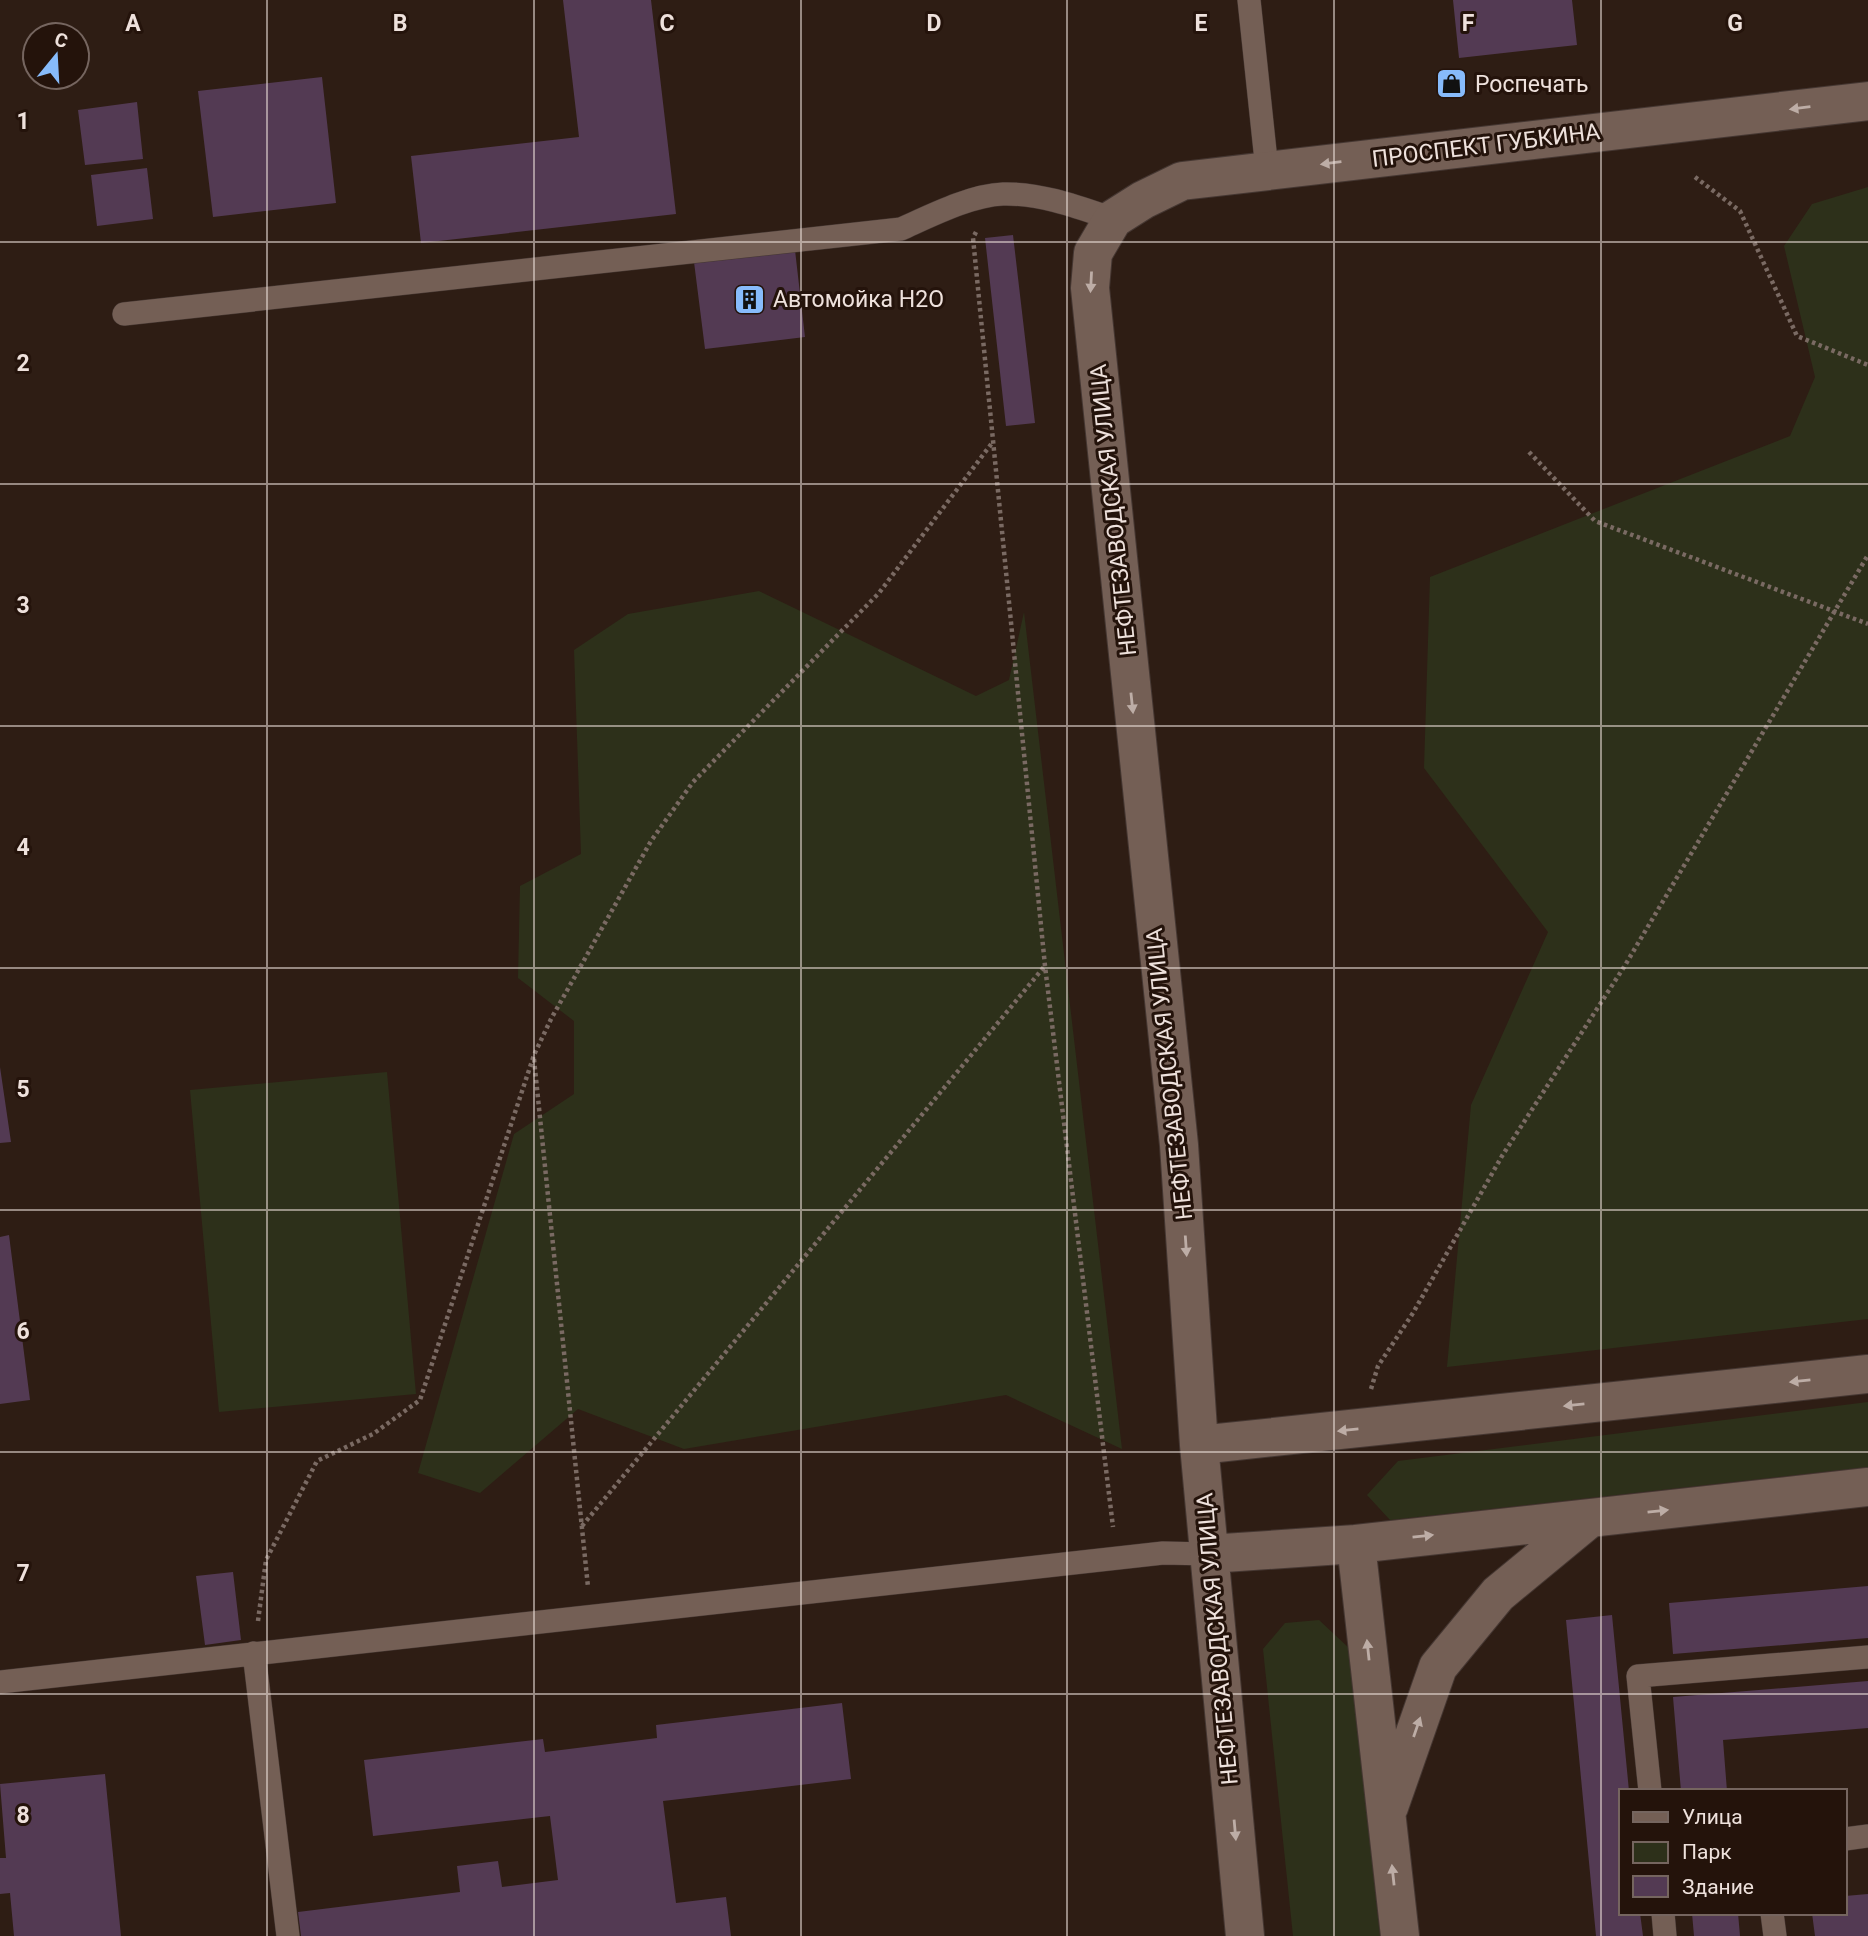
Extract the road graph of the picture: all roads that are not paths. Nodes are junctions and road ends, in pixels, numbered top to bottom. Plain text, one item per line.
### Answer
1 (1249, 0) edge
2 (1868, 100) edge
3 (1267, 170) junction
4 (1113, 219) junction
5 (124, 313) dead end
6 (1868, 1374) edge
7 (1199, 1445) junction
8 (1868, 1487) edge
9 (1590, 1518) junction
10 (1356, 1544) junction
11 (1209, 1554) junction
12 (254, 1653) junction
13 (1868, 1657) edge
14 (0, 1682) edge
15 (1650, 1789) edge
16 (1386, 1815) junction
17 (1868, 1836) edge
18 (1847, 1839) edge
19 (1663, 1915) edge
20 (1772, 1915) edge
21 (288, 1936) edge
22 (1245, 1936) edge
23 (1400, 1936) edge
24 (1665, 1936) edge
25 (1775, 1936) edge

1 - 3 lane
2 -> 3 main road, ПРОСПЕКТ ГУБКИНА
3 - 4 main road, ПРОСПЕКТ ГУБКИНА
4 - 5 lane
4 -> 7 main road, НЕФТЕЗАВОДСКАЯ УЛИЦА
6 -> 7 main road
7 - 11 main road, НЕФТЕЗАВОДСКАЯ УЛИЦА
9 -> 8 main road
10 -> 9 main road
16 -> 9 main road
10 - 11 main road
16 -> 10 main road
11 - 12 lane
11 -> 22 main road, НЕФТЕЗАВОДСКАЯ УЛИЦА
12 - 14 lane
12 - 21 lane
13 - 15 lane
23 -> 16 main road
17 - 18 lane
19 - 24 lane
20 - 25 lane

